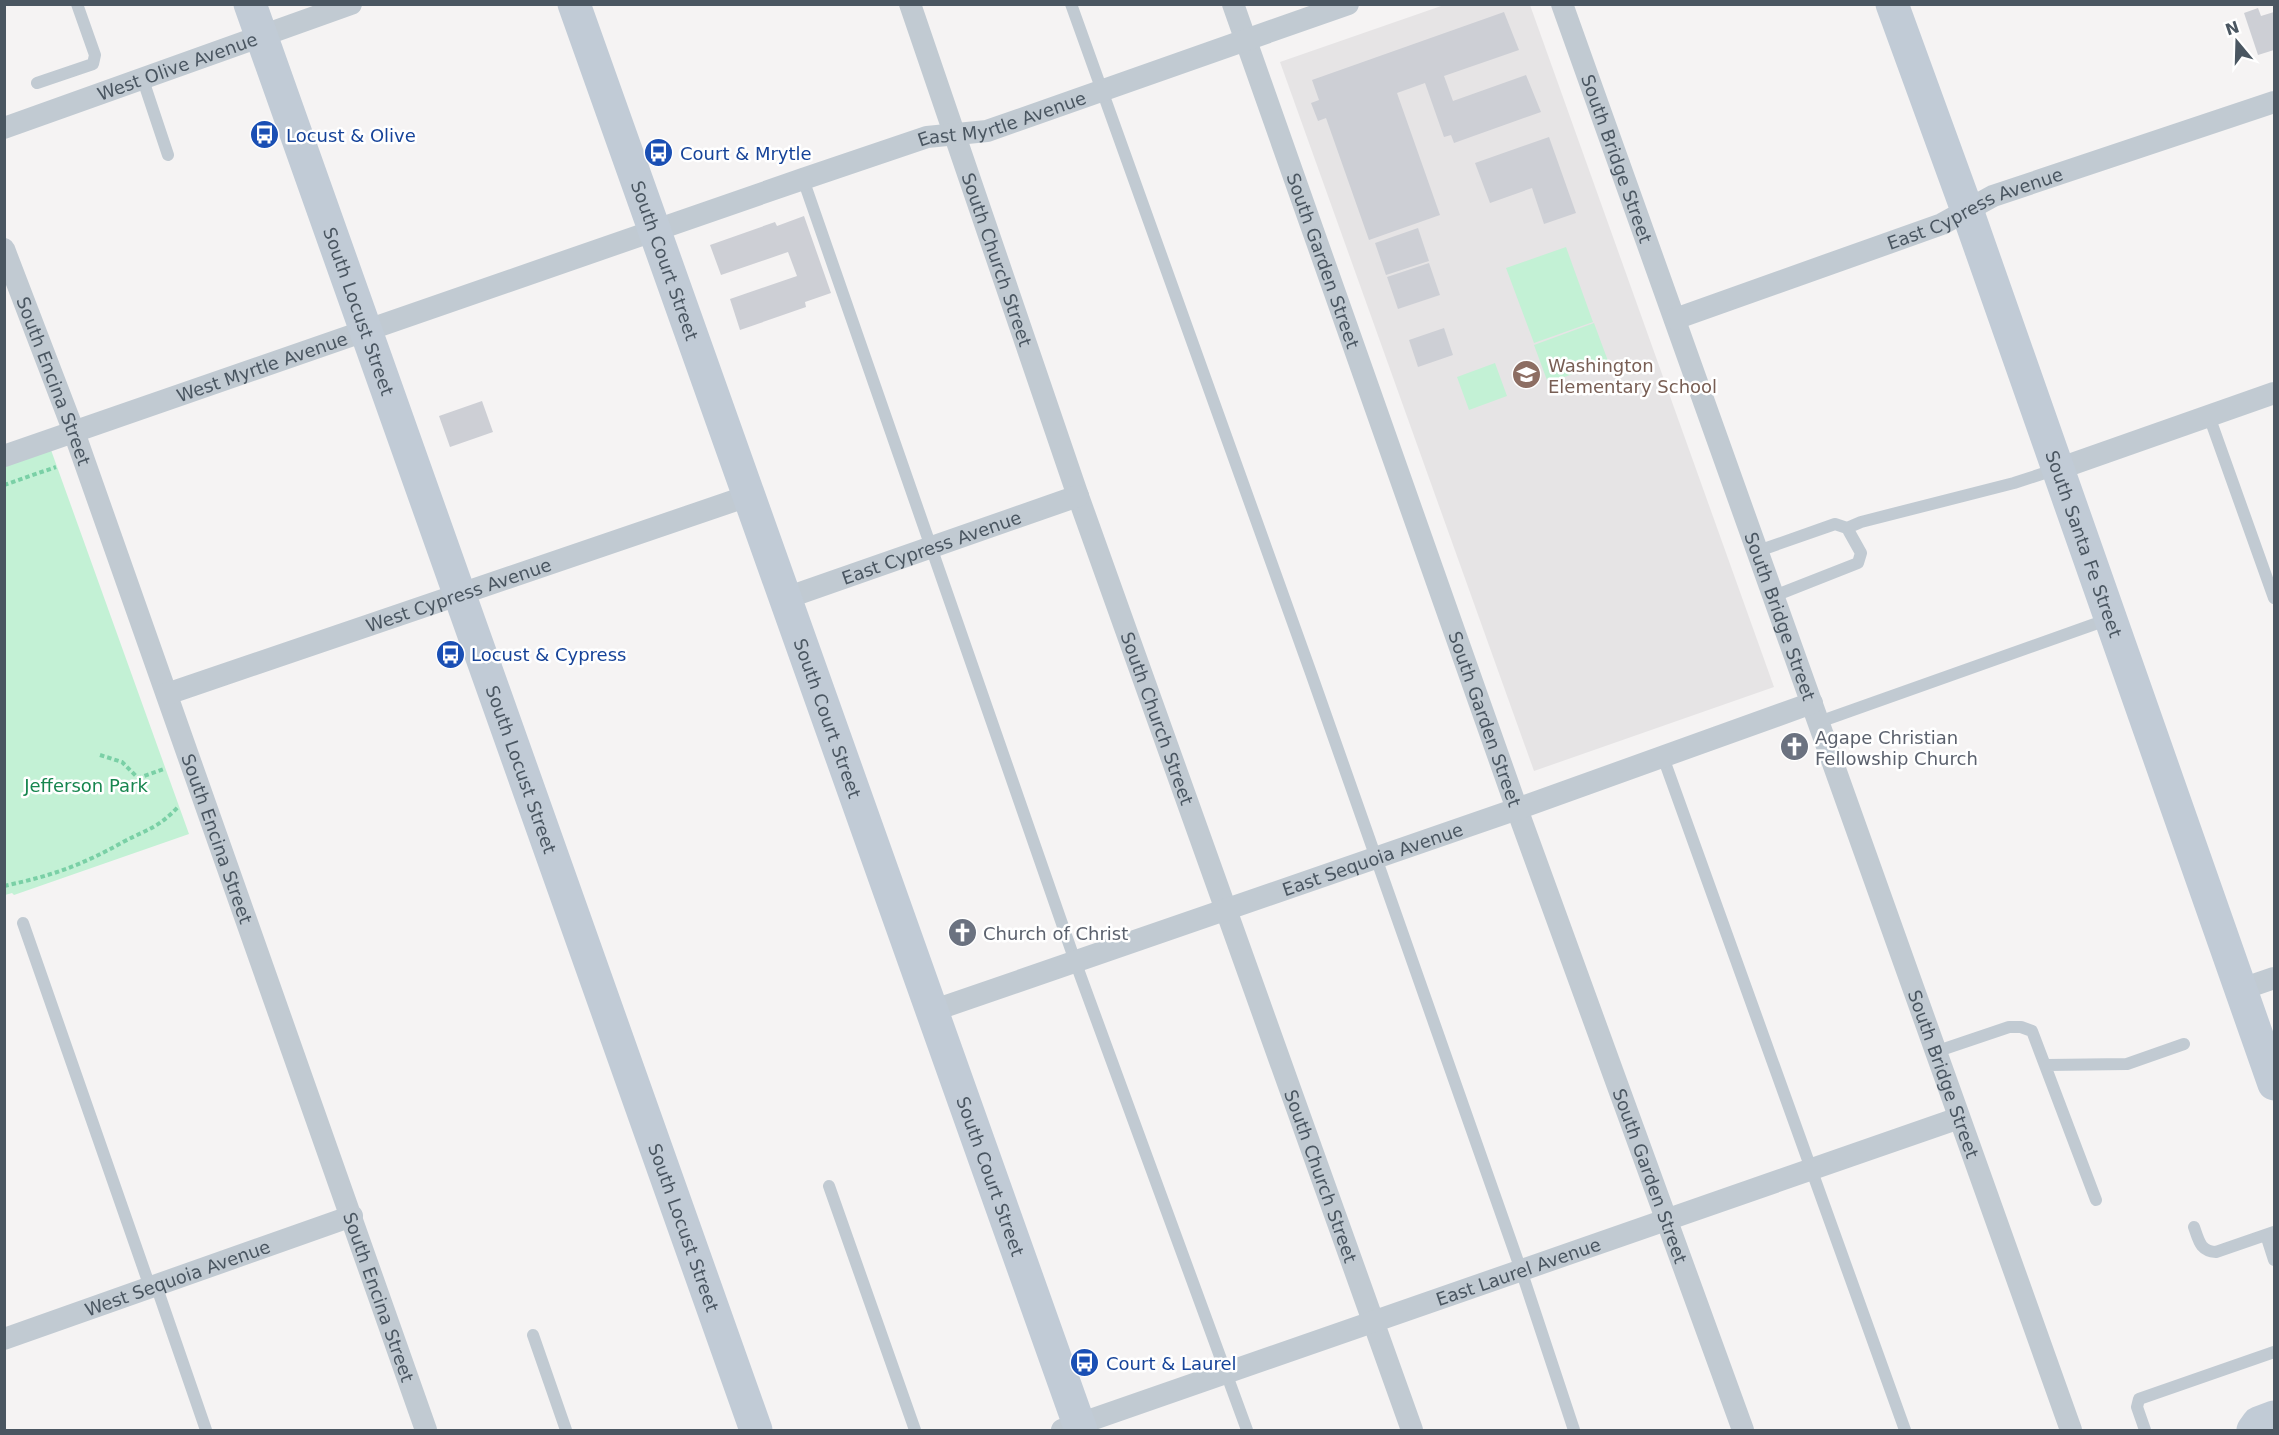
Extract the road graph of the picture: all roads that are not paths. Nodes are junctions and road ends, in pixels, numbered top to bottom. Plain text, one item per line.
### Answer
1 (77, 4) edge
2 (250, 4) edge
3 (351, 4) edge
4 (574, 4) edge
5 (910, 4) edge
6 (1071, 4) edge
7 (1233, 4) edge
8 (1348, 4) edge
9 (1562, 4) edge
10 (1892, 4) edge
11 (261, 36) junction
12 (1245, 41) junction
13 (143, 80) junction
14 (37, 83) dead end
15 (1101, 91) junction
16 (2274, 102) edge
17 (4, 128) edge
18 (954, 134) junction
19 (168, 156) dead end
20 (803, 179) junction
21 (1967, 210) junction
22 (655, 230) junction
23 (4, 249) edge
24 (1676, 319) junction
25 (366, 331) junction
26 (2274, 393) edge
27 (2209, 416) junction
28 (74, 432) junction
29 (4, 456) edge
30 (2058, 469) junction
31 (748, 496) junction
32 (1078, 496) junction
33 (1847, 528) junction
34 (932, 548) junction
35 (1758, 551) junction
36 (460, 595) junction
37 (1774, 596) junction
38 (786, 598) junction
39 (2274, 598) edge
40 (2110, 619) junction
41 (167, 694) junction
42 (1816, 713) junction
43 (1663, 757) junction
44 (1517, 809) junction
45 (1375, 858) junction
46 (1226, 909) junction
47 (23, 923) dead end
48 (1075, 961) junction
49 (2274, 978) edge
50 (2242, 989) junction
51 (932, 1011) junction
52 (2184, 1044) dead end
53 (1935, 1052) junction
54 (2047, 1065) junction
55 (2274, 1084) edge
56 (1959, 1118) junction
57 (1813, 1169) junction
58 (829, 1186) dead end
59 (2096, 1200) dead end
60 (352, 1216) junction
61 (1666, 1220) junction
62 (2194, 1227) dead end
63 (2270, 1233) edge
64 (2274, 1260) edge
65 (1521, 1270) junction
66 (153, 1286) junction
67 (1374, 1323) junction
68 (533, 1335) dead end
69 (4, 1339) edge
70 (2274, 1352) edge
71 (1226, 1372) junction
72 (2274, 1417) edge
73 (1074, 1429) edge
74 (206, 1431) edge
75 (426, 1431) edge
76 (566, 1431) edge
77 (756, 1431) edge
78 (915, 1431) edge
79 (1247, 1431) edge
80 (1412, 1431) edge
81 (1574, 1431) edge
82 (1743, 1431) edge
83 (1905, 1431) edge
84 (2071, 1431) edge
85 (2145, 1431) edge
86 (2253, 1431) edge

1 - 14 lane
2 - 11 street, South Locust Street
3 - 11 street, West Olive Avenue
4 - 22 street, South Court Street
5 - 18 street, South Church Street
6 - 15 lane
7 - 12 street, South Garden Street
8 - 12 street, East Myrtle Avenue
9 - 24 street, South Bridge Street
10 - 21 street, South Santa Fe Street
11 - 13 street, West Olive Avenue
11 - 25 street, South Locust Street
12 - 15 street, East Myrtle Avenue
12 - 44 street, South Garden Street
13 - 17 street, West Olive Avenue
13 - 19 lane
15 - 18 street, East Myrtle Avenue
15 - 45 lane
16 - 21 street, East Cypress Avenue
18 - 20 street, East Myrtle Avenue
18 - 32 street, South Church Street
20 - 22 street, East Myrtle Avenue
20 - 34 lane
21 - 24 street, East Cypress Avenue
21 - 30 street, South Santa Fe Street
22 - 25 street, West Myrtle Avenue
22 - 31 street, South Court Street
23 - 28 street, South Encina Street
24 - 35 street, South Bridge Street
25 - 28 street, West Myrtle Avenue
25 - 36 street, South Locust Street
26 - 27 street
27 - 30 street
27 - 39 lane
28 - 29 street, West Myrtle Avenue
28 - 41 street, South Encina Street
30 - 33 lane
30 - 40 street, South Santa Fe Street
31 - 36 street, West Cypress Avenue
31 - 38 street, South Court Street
32 - 34 street, East Cypress Avenue
32 - 46 street, South Church Street
33 - 35 lane
33 - 37 lane
34 - 38 street, East Cypress Avenue
34 - 48 lane
35 - 37 street, South Bridge Street
36 - 41 street, West Cypress Avenue
36 - 77 street, South Locust Street
37 - 42 street, South Bridge Street
38 - 51 street, South Court Street
40 - 42 lane
40 - 50 street, South Santa Fe Street
41 - 60 street, South Encina Street
42 - 43 street, East Sequoia Avenue
42 - 53 street, South Bridge Street
43 - 44 street, East Sequoia Avenue
43 - 57 lane
44 - 45 street, East Sequoia Avenue
44 - 61 street, South Garden Street
45 - 46 street, East Sequoia Avenue
45 - 65 lane
46 - 48 street, East Sequoia Avenue
46 - 67 street, South Church Street
47 - 66 lane
48 - 51 street, East Sequoia Avenue
48 - 71 lane
49 - 50 street
50 - 55 street, South Santa Fe Street
51 - 73 street, South Court Street
52 - 54 lane
53 - 54 lane
53 - 56 street, South Bridge Street
54 - 59 lane
56 - 57 street, East Laurel Avenue
56 - 84 street, South Bridge Street
57 - 61 street, East Laurel Avenue
57 - 83 lane
58 - 78 lane
60 - 66 street, West Sequoia Avenue
60 - 75 street, South Encina Street
61 - 65 street, East Laurel Avenue
61 - 82 street, South Garden Street
62 - 63 lane
63 - 64 lane
65 - 67 street, East Laurel Avenue
65 - 81 lane
66 - 69 street, West Sequoia Avenue
66 - 74 lane
67 - 71 street, East Laurel Avenue
67 - 80 street, South Church Street
68 - 76 lane
70 - 85 lane
71 - 73 street, East Laurel Avenue
71 - 79 lane
72 - 86 street

